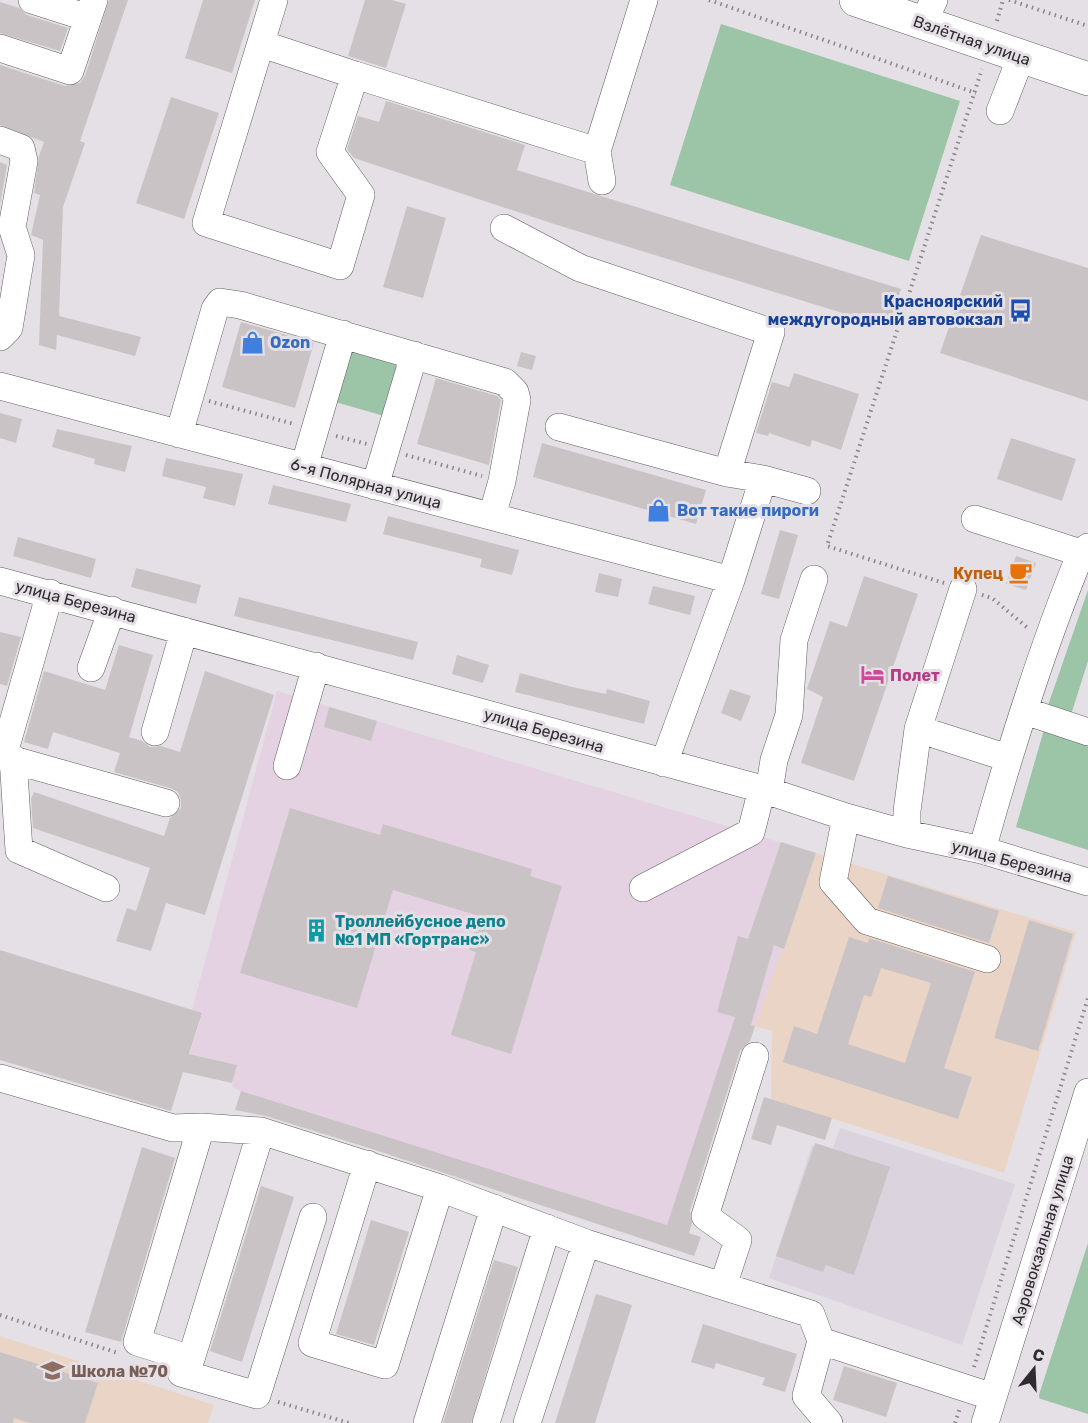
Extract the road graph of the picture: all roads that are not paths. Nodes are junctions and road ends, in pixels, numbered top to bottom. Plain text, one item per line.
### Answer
1 (32, 0) edge
2 (274, 0) edge
3 (644, 0) edge
4 (856, 0) edge
5 (91, 9) edge
6 (928, 12) edge
7 (262, 44) junction
8 (0, 48) edge
9 (1021, 57) junction
10 (355, 75) junction
11 (1088, 78) edge
12 (1000, 111) dead end
13 (0, 140) edge
14 (597, 151) junction
15 (603, 181) dead end
16 (504, 228) dead end
17 (343, 334) junction
18 (0, 337) edge
19 (414, 355) junction
20 (0, 386) edge
21 (559, 427) dead end
22 (179, 434) junction
23 (304, 467) junction
24 (727, 473) junction
25 (763, 478) junction
26 (375, 486) junction
27 (807, 491) dead end
28 (492, 516) junction
29 (975, 519) dead end
30 (1084, 550) edge
31 (814, 579) dead end
32 (0, 580) edge
33 (731, 580) junction
34 (1078, 588) edge
35 (963, 589) road end
36 (50, 593) junction
37 (112, 610) junction
38 (184, 631) junction
39 (315, 666) junction
40 (91, 668) dead end
41 (1025, 711) junction
42 (918, 729) junction
43 (155, 732) dead end
44 (1088, 732) edge
45 (13, 758) junction
46 (1008, 758) junction
47 (664, 763) junction
48 (287, 766) dead end
49 (766, 790) junction
50 (166, 803) dead end
51 (846, 817) junction
52 (907, 834) junction
53 (982, 850) junction
54 (1088, 882) edge
55 (106, 888) dead end
56 (643, 888) dead end
57 (987, 959) dead end
58 (755, 1056) dead end
59 (0, 1078) edge
60 (1088, 1092) edge
61 (201, 1127) junction
62 (261, 1131) junction
63 (367, 1164) junction
64 (440, 1188) junction
65 (494, 1208) junction
66 (313, 1217) dead end
67 (547, 1228) junction
68 (586, 1243) junction
69 (723, 1286) junction
70 (821, 1341) junction
71 (191, 1359) junction
72 (993, 1397) junction
73 (427, 1423) edge
74 (486, 1423) edge
75 (527, 1423) edge
76 (829, 1423) edge
77 (985, 1423) edge

1 - 5 street
2 - 7 street
3 - 14 street
4 - 6 main road, Взлётная улица
5 - 8 street
6 - 9 main road, Взлётная улица
7 - 10 street
7 - 10 street
9 - 11 main road, Взлётная улица
9 - 12 street
10 - 14 street
13 - 18 street
14 - 15 street
16 - 24 street
17 - 19 street
17 - 22 street
17 - 23 street
19 - 26 street
19 - 28 street
20 - 22 street, 6-я Полярная улица
21 - 24 street
22 - 23 street, 6-я Полярная улица
23 - 26 street, 6-я Полярная улица
24 - 25 street
25 - 27 street
25 - 33 street
26 - 28 street, 6-я Полярная улица
28 - 33 street, 6-я Полярная улица
29 - 30 street
30 - 34 street
31 - 49 street
32 - 36 street, улица Березина
33 - 47 street
34 - 41 street
35 - 42 street
36 - 37 street, улица Березина
36 - 45 street
37 - 38 street, улица Березина
37 - 40 street
38 - 39 street, улица Березина
38 - 43 street
39 - 47 street, улица Березина
39 - 48 street
41 - 44 street
41 - 46 street
42 - 46 street
42 - 52 street
45 - 50 street
45 - 55 street
46 - 53 street
47 - 49 street, улица Березина
49 - 51 street, улица Березина
49 - 56 street
51 - 52 street, улица Березина
51 - 57 street
52 - 53 street, улица Березина
53 - 54 street, улица Березина
58 - 69 street
59 - 61 street
60 - 72 street, Аэровокзальная улица
61 - 62 street
61 - 71 street
62 - 63 street
62 - 71 street
63 - 64 street
63 - 64 street
64 - 65 street
65 - 67 street
65 - 73 street
66 - 71 street
67 - 68 street
67 - 74 street
68 - 69 street
68 - 75 street
69 - 70 street
70 - 72 street
70 - 76 street
72 - 77 street, Аэровокзальная улица

